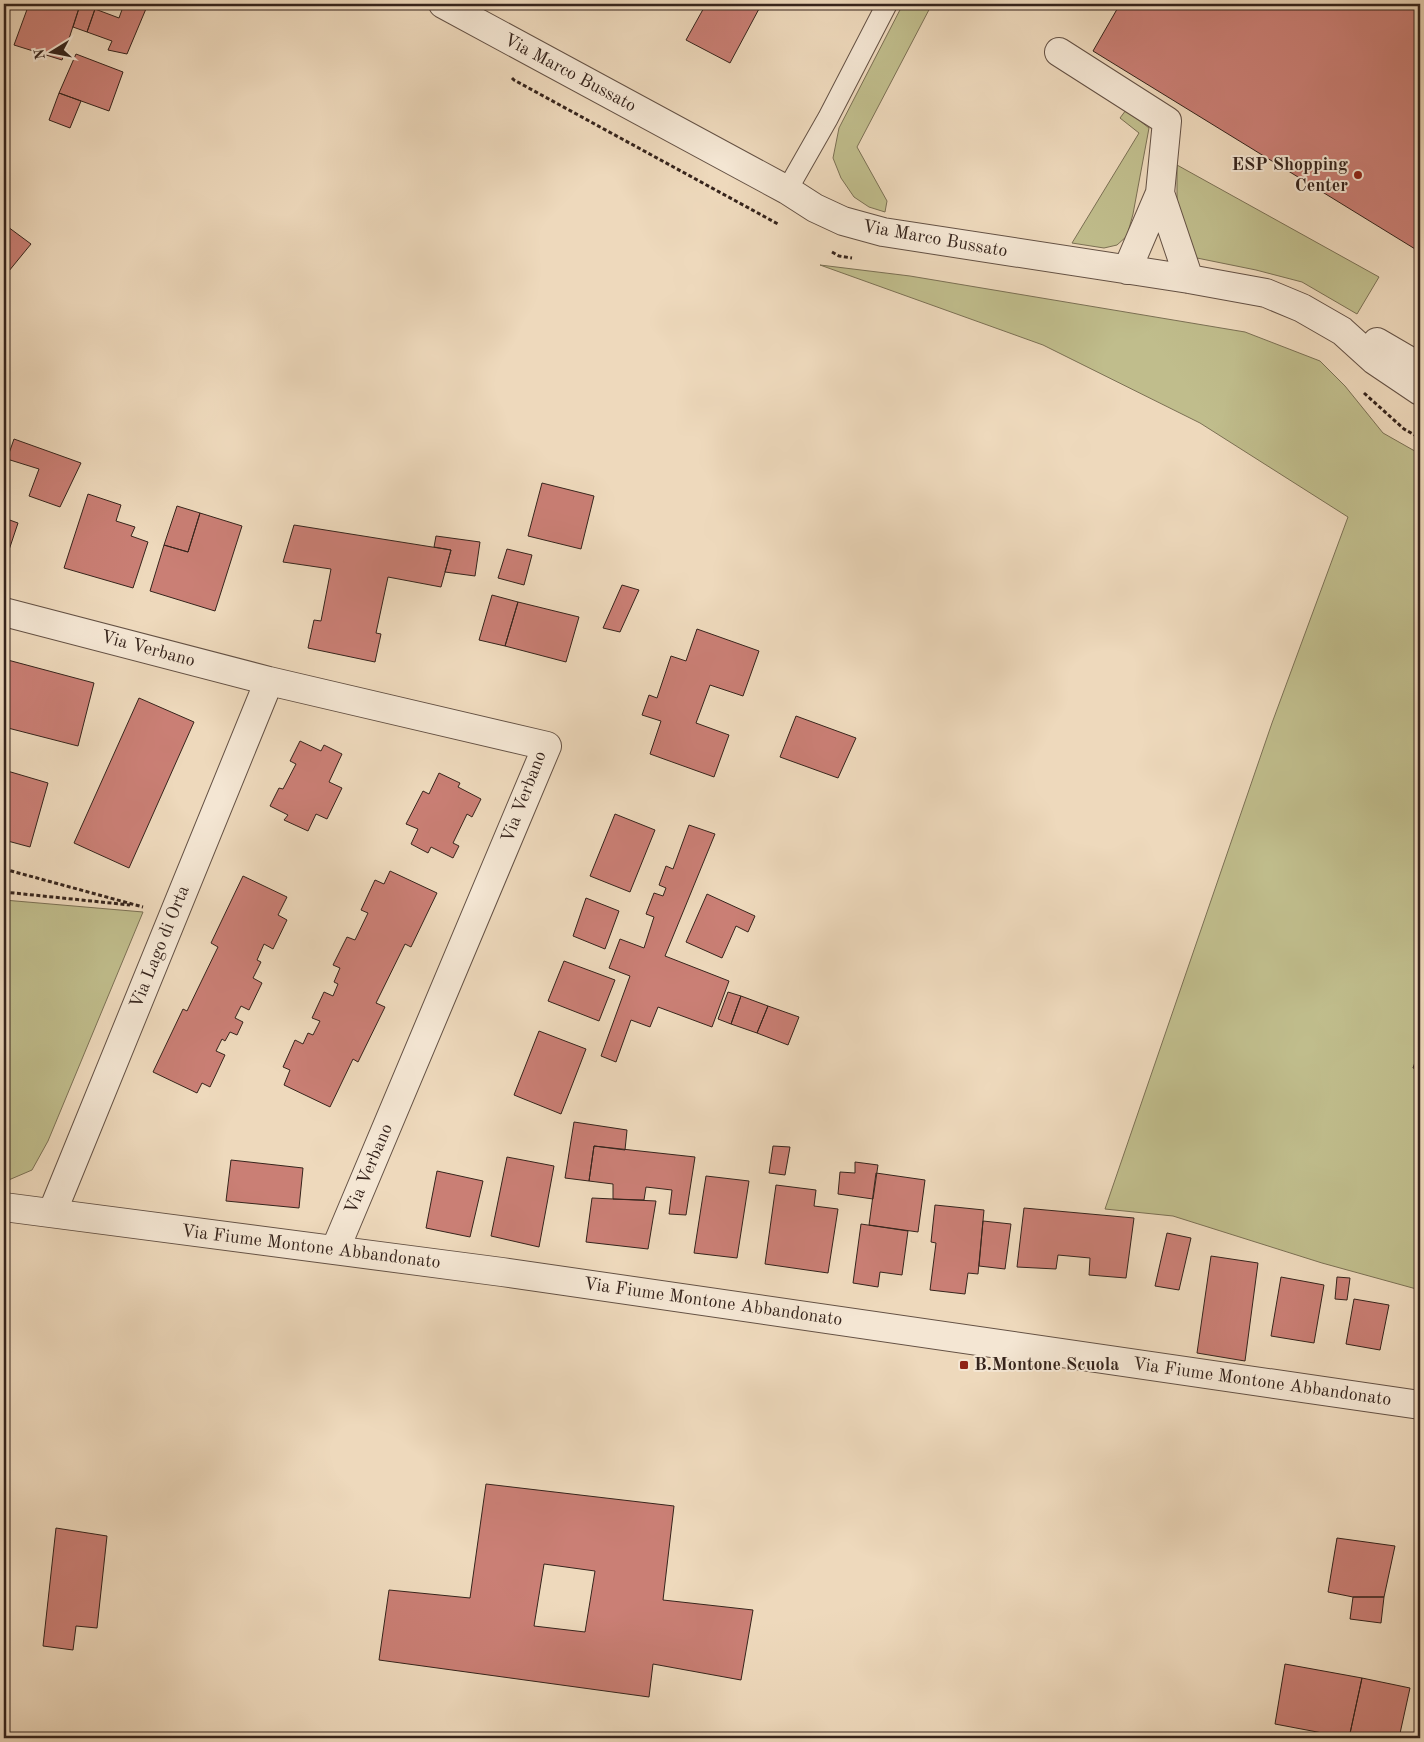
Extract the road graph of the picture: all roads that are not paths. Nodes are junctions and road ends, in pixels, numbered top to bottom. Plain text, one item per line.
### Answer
1 (442, 4) edge
2 (888, 4) edge
3 (1059, 52) dead end
4 (787, 190) junction
5 (1160, 193) junction
6 (1127, 270) junction
7 (1189, 279) junction
8 (1342, 331) junction
9 (1420, 367) edge
10 (1420, 391) edge
11 (4, 612) edge
12 (269, 681) junction
13 (4, 1207) edge
14 (52, 1213) junction
15 (335, 1250) junction
16 (1420, 1405) edge

1 - 4 street, Via Marco Bussato
2 - 4 lane
3 - 5 street
4 - 6 street, Via Marco Bussato
5 - 6 street
5 - 7 street
6 - 7 street, Via Marco Bussato
7 - 8 street, Via Marco Bussato
8 - 9 street
8 - 10 street, Via Marco Bussato
11 - 12 street, Via Verbano
12 - 14 street, Via Lago di Orta
12 - 15 street, Via Verbano
13 - 14 street, Via Fiume Montone Abbandonato
14 - 15 street, Via Fiume Montone Abbandonato
15 - 16 street, Via Fiume Montone Abbandonato

